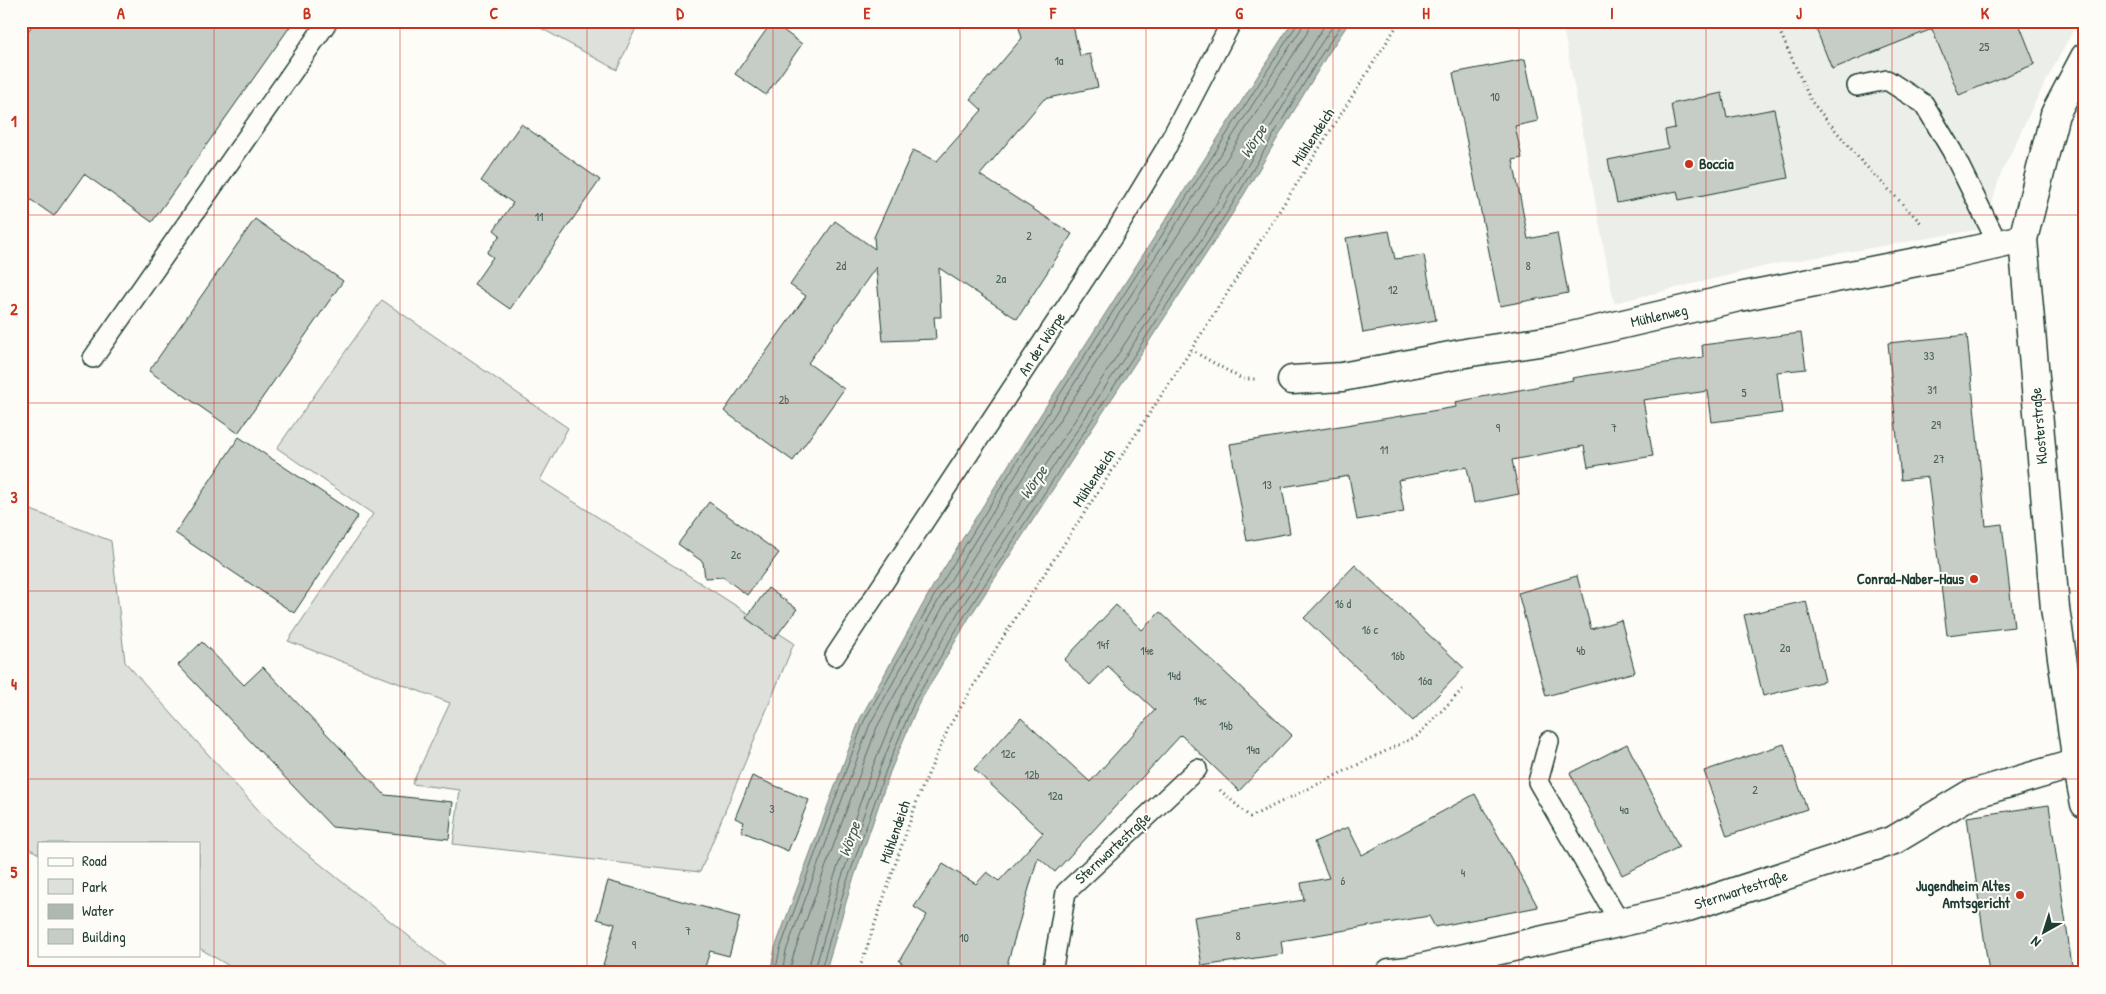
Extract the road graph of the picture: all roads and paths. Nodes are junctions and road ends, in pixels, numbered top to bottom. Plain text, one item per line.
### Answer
1 (328, 21) edge
2 (1232, 21) edge
3 (1400, 21) edge
4 (1775, 21) edge
5 (2085, 57) edge
6 (1858, 86) dead end
7 (2011, 241) junction
8 (1952, 255) junction
9 (1191, 350) junction
10 (93, 358) dead end
11 (1292, 380) joint
12 (835, 656) dead end
13 (1463, 689) dead end
14 (1549, 741) dead end
15 (2077, 763) junction
16 (1197, 769) joint
17 (2085, 804) edge
18 (1620, 923) junction
19 (1402, 972) edge
20 (858, 973) edge
21 (1052, 973) edge

1 - 10 lane
2 - 12 lane, An der Wörpe
3 - 9 path, Mühlendeich
4 - 8 path
5 - 7 street, Klosterstraße
6 - 7 lane
7 - 8 street, Mühlenweg
7 - 15 street, Klosterstraße
8 - 11 street, Mühlenweg
9 - 11 path
9 - 20 path, Mühlendeich
13 - 16 path
14 - 18 lane
15 - 17 street, Klosterstraße
15 - 18 street, Sternwartestraße
16 - 21 lane, Sternwartestraße
18 - 19 street, Sternwartestraße

